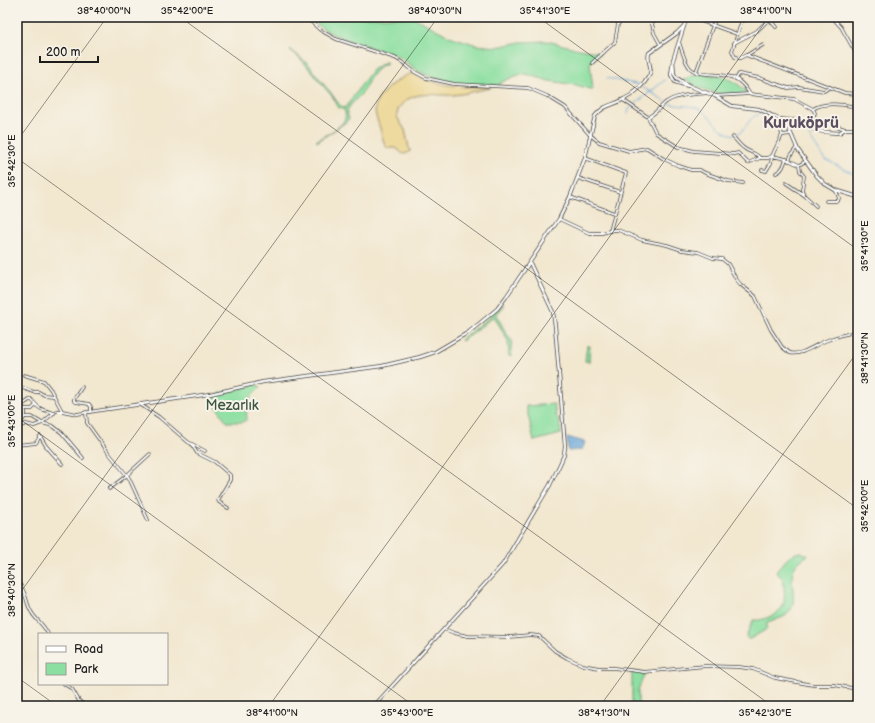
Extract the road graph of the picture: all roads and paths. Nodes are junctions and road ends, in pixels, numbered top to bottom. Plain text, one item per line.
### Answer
1 (306, 17) edge
2 (624, 17) edge
3 (656, 17) edge
4 (688, 17) edge
5 (716, 17) edge
6 (743, 17) edge
7 (832, 17) edge
8 (768, 18) edge
9 (684, 26) junction
10 (713, 26) junction
11 (776, 27) dead end
12 (737, 34) junction
13 (679, 41) junction
14 (660, 44) junction
15 (734, 44) junction
16 (763, 45) dead end
17 (746, 55) junction
18 (858, 57) edge
19 (592, 63) dead end
20 (696, 72) junction
21 (736, 79) junction
22 (830, 87) junction
23 (858, 89) edge
24 (707, 93) junction
25 (750, 94) junction
26 (857, 94) edge
27 (715, 96) junction
28 (623, 100) junction
29 (858, 107) edge
30 (813, 109) junction
31 (648, 117) junction
32 (812, 118) junction
33 (779, 119) junction
34 (805, 123) junction
35 (783, 125) junction
36 (858, 128) edge
37 (845, 129) junction
38 (792, 134) junction
39 (590, 135) junction
40 (782, 135) junction
41 (733, 136) dead end
42 (797, 147) junction
43 (772, 156) junction
44 (585, 158) junction
45 (760, 158) junction
46 (786, 159) junction
47 (789, 161) junction
48 (806, 161) junction
49 (799, 165) junction
50 (762, 170) dead end
51 (776, 173) dead end
52 (578, 178) junction
53 (743, 183) dead end
54 (786, 183) dead end
55 (836, 190) junction
56 (620, 192) junction
57 (804, 195) junction
58 (570, 197) junction
59 (858, 197) edge
60 (826, 201) dead end
61 (816, 206) dead end
62 (615, 213) junction
63 (559, 219) junction
64 (610, 231) junction
65 (530, 262) junction
66 (858, 332) edge
67 (24, 375) dead end
68 (17, 386) edge
69 (82, 387) dead end
70 (54, 396) junction
71 (141, 404) junction
72 (18, 406) edge
73 (35, 406) junction
74 (24, 409) junction
75 (108, 409) joint
76 (62, 411) junction
77 (86, 412) junction
78 (91, 412) junction
79 (54, 413) junction
80 (25, 417) junction
81 (42, 423) junction
82 (18, 427) edge
83 (192, 444) junction
84 (17, 445) edge
85 (205, 451) dead end
86 (150, 454) dead end
87 (84, 458) dead end
88 (62, 464) dead end
89 (126, 476) junction
90 (109, 489) dead end
91 (228, 508) dead end
92 (148, 520) dead end
93 (17, 581) edge
94 (444, 629) junction
95 (47, 633) edge
96 (66, 685) edge
97 (858, 689) edge
98 (86, 706) edge
99 (374, 706) edge

1 - 39 street
2 - 19 street
3 - 14 street
4 - 9 street
4 - 10 street
5 - 10 street
6 - 12 street
7 - 18 street
8 - 11 street
8 - 15 street
9 - 13 street
9 - 14 street
10 - 12 street
10 - 20 street
12 - 15 street
13 - 20 street
13 - 24 street
14 - 28 street
15 - 17 street
16 - 17 street
17 - 22 street
20 - 21 street
21 - 22 street
21 - 25 street
22 - 26 street
23 - 26 street
24 - 27 street
24 - 31 street
25 - 27 street
25 - 30 street
27 - 33 street
28 - 31 street
28 - 39 street
29 - 30 street
30 - 32 street
31 - 45 street
32 - 34 street
32 - 37 street
33 - 34 street
33 - 35 street
34 - 37 street
35 - 38 street
35 - 40 street
36 - 37 street
38 - 40 street
38 - 42 street
39 - 44 street
39 - 53 street
40 - 43 street
41 - 45 street
42 - 47 street
42 - 48 street
43 - 45 street
43 - 46 street
43 - 50 street
44 - 52 street
44 - 56 street
46 - 47 street
46 - 51 street
47 - 49 street
48 - 49 street
48 - 55 street
49 - 57 street
52 - 56 street
52 - 58 street
54 - 57 street
55 - 59 street
55 - 60 street
56 - 62 street
57 - 61 street
58 - 62 street
58 - 63 street
62 - 64 street
63 - 64 street
63 - 65 street
64 - 66 street
65 - 71 street
65 - 94 street
67 - 70 street
68 - 70 street
69 - 78 street
70 - 76 street
71 - 75 street
71 - 83 street
72 - 73 street
72 - 74 street
73 - 74 street
73 - 79 street
74 - 80 street
75 - 78 street
76 - 77 street
76 - 79 street
77 - 78 street
77 - 89 street
79 - 81 street
80 - 81 street
80 - 82 street
81 - 82 street
81 - 87 street
83 - 85 street
83 - 91 street
84 - 88 street
86 - 89 street
89 - 90 street
89 - 92 street
93 - 95 street
94 - 97 street
94 - 99 street
96 - 98 street

